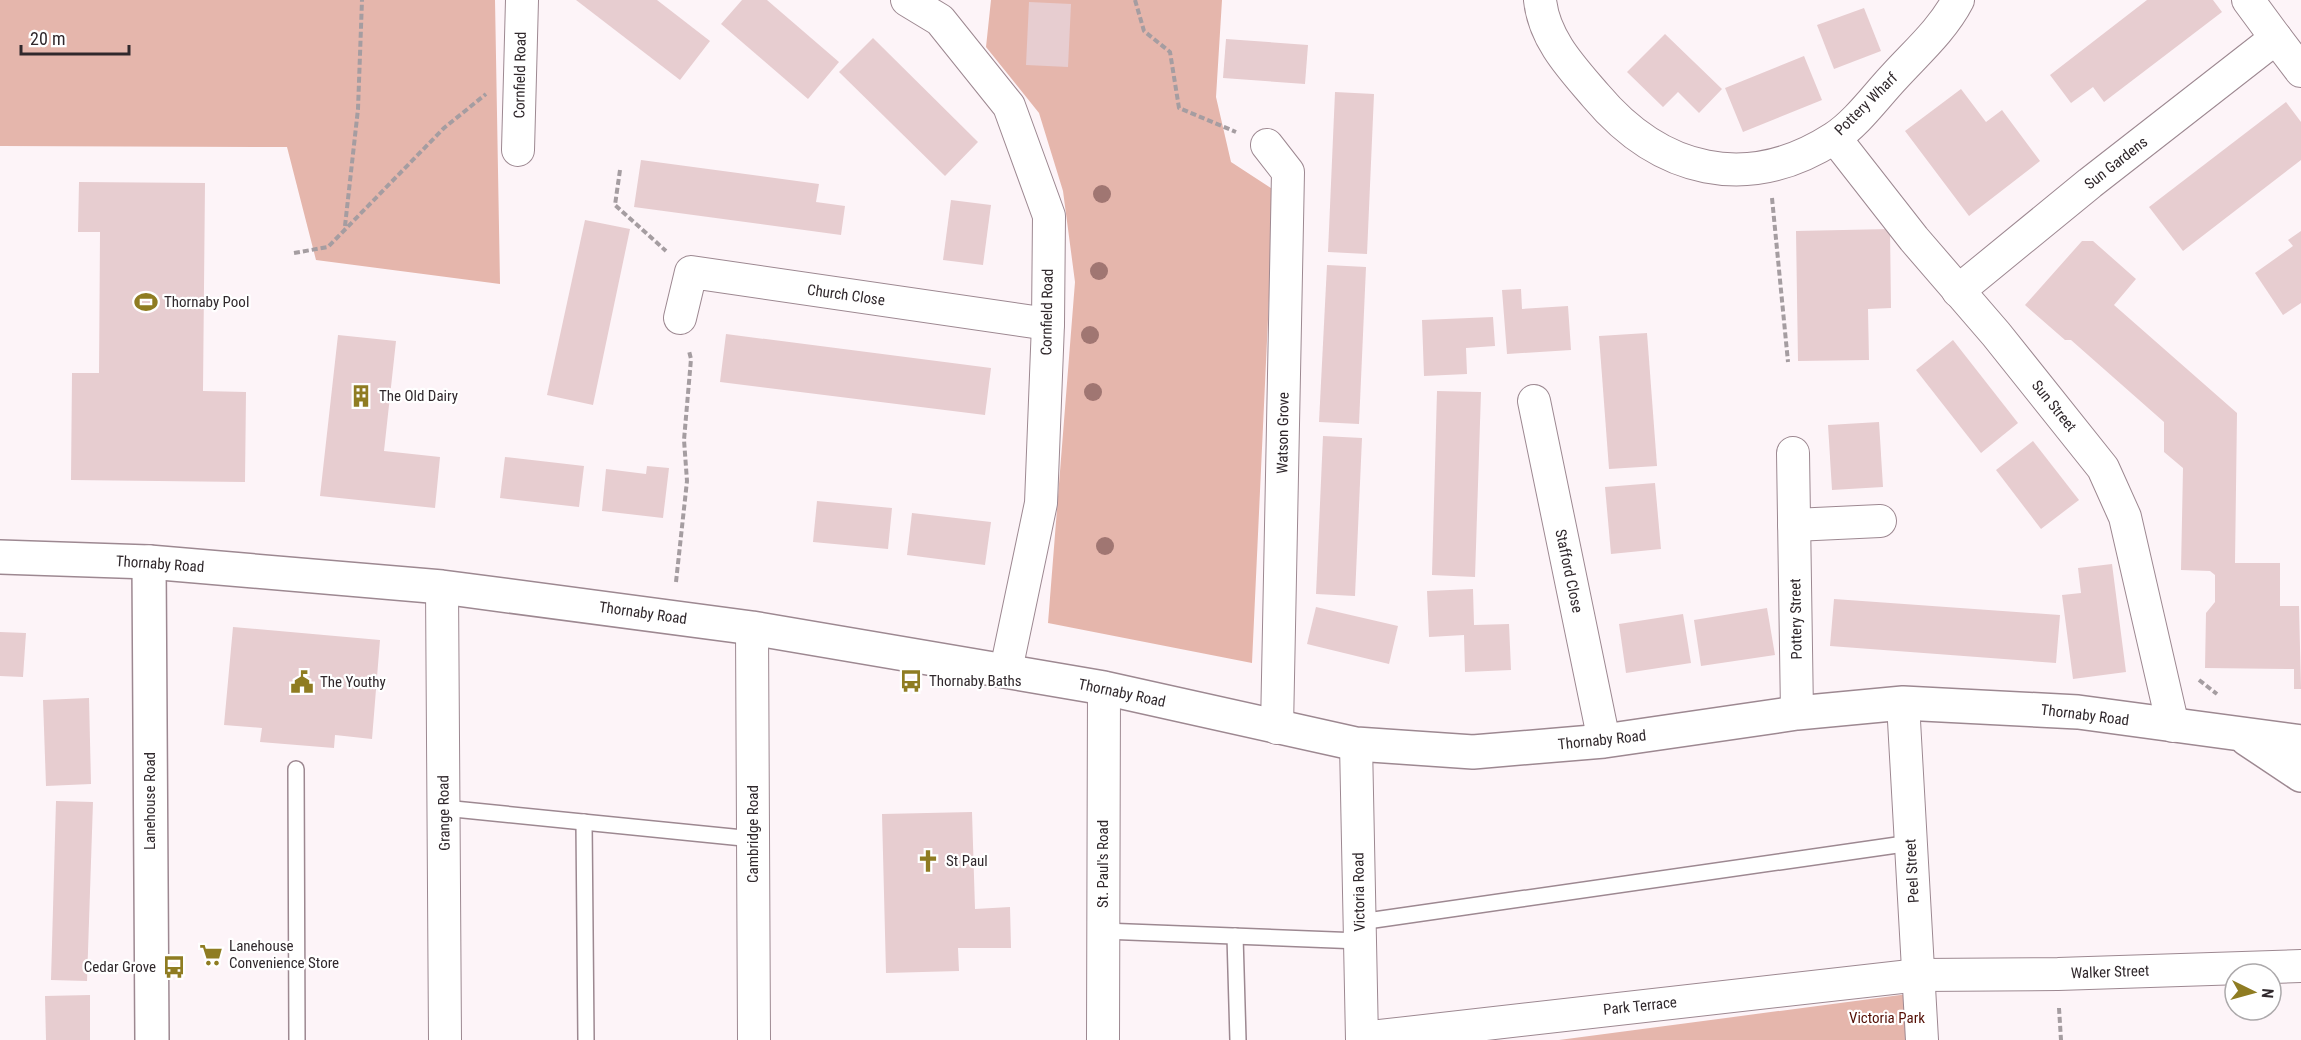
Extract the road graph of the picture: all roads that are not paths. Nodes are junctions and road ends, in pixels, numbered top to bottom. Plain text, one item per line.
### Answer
1 (522, 0) edge
2 (907, 0) edge
3 (1540, 0) edge
4 (1959, 0) edge
5 (2248, 0) edge
6 (949, 10) edge
7 (2276, 38) junction
8 (2301, 71) edge
9 (1835, 138) junction
10 (1267, 145) road end
11 (519, 150) dead end
12 (1958, 291) junction
13 (680, 318) road end
14 (1048, 324) junction
15 (1534, 401) dead end
16 (1793, 453) dead end
17 (1880, 521) dead end
18 (1794, 525) junction
19 (0, 557) edge
20 (149, 562) junction
21 (442, 587) junction
22 (752, 628) junction
23 (1006, 670) junction
24 (1104, 688) junction
25 (1903, 703) junction
26 (1797, 713) junction
27 (2173, 726) junction
28 (1277, 728) junction
29 (2243, 736) junction
30 (1604, 741) junction
31 (2301, 742) edge
32 (1356, 744) junction
33 (296, 769) dead end
34 (2301, 776) edge
35 (444, 808) junction
36 (584, 822) junction
37 (753, 839) junction
38 (1911, 843) junction
39 (1103, 931) junction
40 (1360, 932) junction
41 (1235, 936) junction
42 (2301, 966) edge
43 (1919, 975) junction
44 (1362, 1039) edge
45 (152, 1040) edge
46 (297, 1040) edge
47 (445, 1040) edge
48 (586, 1040) edge
49 (754, 1040) edge
50 (1103, 1040) edge
51 (1238, 1040) edge
52 (1923, 1040) edge

1 - 11 street, Cornfield Road
2 - 6 street, Cornfield Road
3 - 9 street, Pottery Wharf
4 - 9 street, Pottery Wharf
5 - 7 street
6 - 14 street, Cornfield Road
7 - 8 street
7 - 12 street, Sun Gardens
9 - 12 street, Sun Street
10 - 28 street, Watson Grove
12 - 27 street, Sun Street
13 - 14 street, Church Close
14 - 23 street, Cornfield Road
15 - 30 street, Stafford Close
16 - 18 street, Pottery Street
17 - 18 street
18 - 26 street, Pottery Street
19 - 20 street, Thornaby Road
20 - 21 street, Thornaby Road
20 - 45 street, Lanehouse Road
21 - 22 street, Thornaby Road
21 - 35 street, Grange Road
22 - 23 street, Thornaby Road
22 - 37 street, Cambridge Road
23 - 24 street, Thornaby Road
24 - 28 street, Thornaby Road
24 - 39 street, St. Paul's Road
25 - 26 street, Thornaby Road
25 - 27 street, Thornaby Road
25 - 38 street, Peel Street
26 - 30 street, Thornaby Road
27 - 29 street, Thornaby Road
28 - 32 street, Thornaby Road
29 - 31 street, Thornaby Road
29 - 34 street, Thornaby Road
30 - 32 street, Thornaby Road
32 - 40 street, Victoria Road
33 - 46 lane
35 - 36 lane
35 - 47 street, Grange Road
36 - 37 lane
36 - 48 lane
37 - 49 street, Cambridge Road
38 - 40 lane
38 - 43 street, Peel Street
39 - 41 lane
39 - 50 street, St. Paul's Road
40 - 41 lane
40 - 44 street, Victoria Road
41 - 51 lane
42 - 43 street, Walker Street
43 - 44 street, Park Terrace
43 - 52 street, Peel Street

